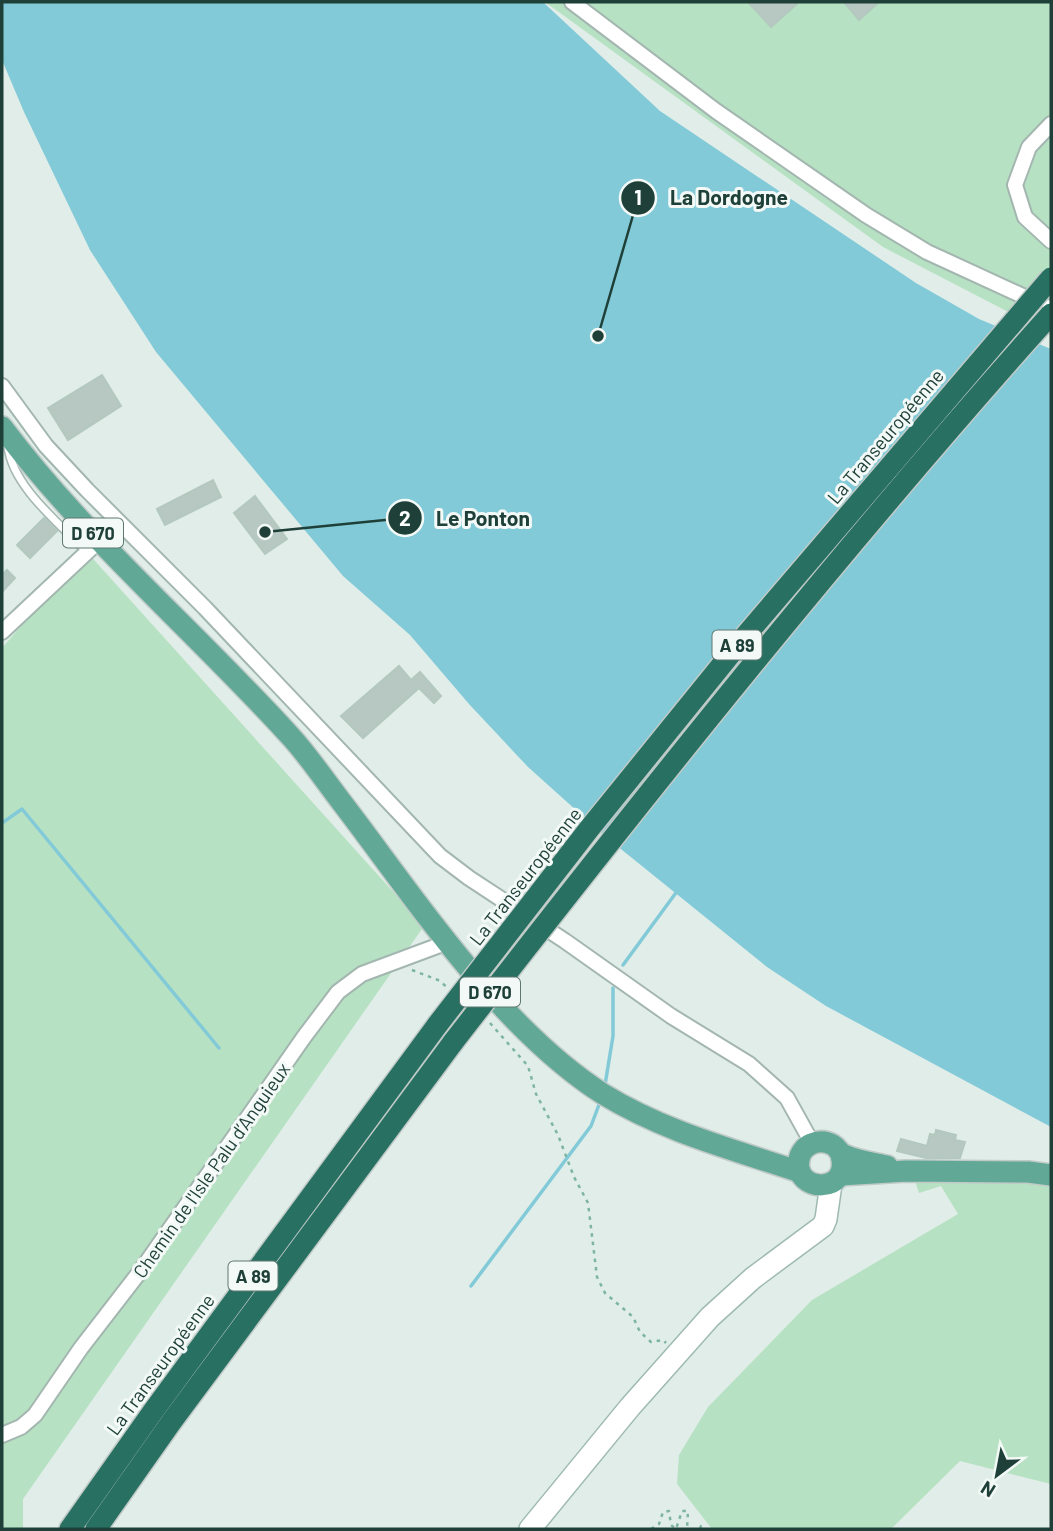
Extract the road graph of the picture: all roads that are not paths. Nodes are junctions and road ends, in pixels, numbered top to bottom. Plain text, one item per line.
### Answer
1 (572, 2) edge
2 (1051, 124) edge
3 (1051, 241) edge
4 (1051, 278) edge
5 (1051, 309) edge
6 (1051, 314) edge
7 (2, 386) edge
8 (5, 431) edge
9 (93, 545) junction
10 (2, 632) edge
11 (448, 942) junction
12 (808, 1145) junction
13 (741, 1152) junction
14 (824, 1174) junction
15 (1051, 1175) edge
16 (2, 1435) edge
17 (70, 1529) edge
18 (96, 1529) edge
19 (530, 1529) edge

1 - 5 street
2 - 3 street
4 - 17 highway, La Transeuropéenne / A 89, bridge
6 - 18 highway, A 89, bridge
7 - 12 street
8 - 9 main road, D 670
9 - 10 street
9 - 11 main road, D 670
11 - 13 main road, D 670
11 - 16 street, Chemin de l'Isle Palu d’Anguieux
12 - 13 main road, D 670
12 - 14 main road
12 - 14 main road
13 - 14 main road, D 670
14 - 15 main road, D 670
14 - 19 street

